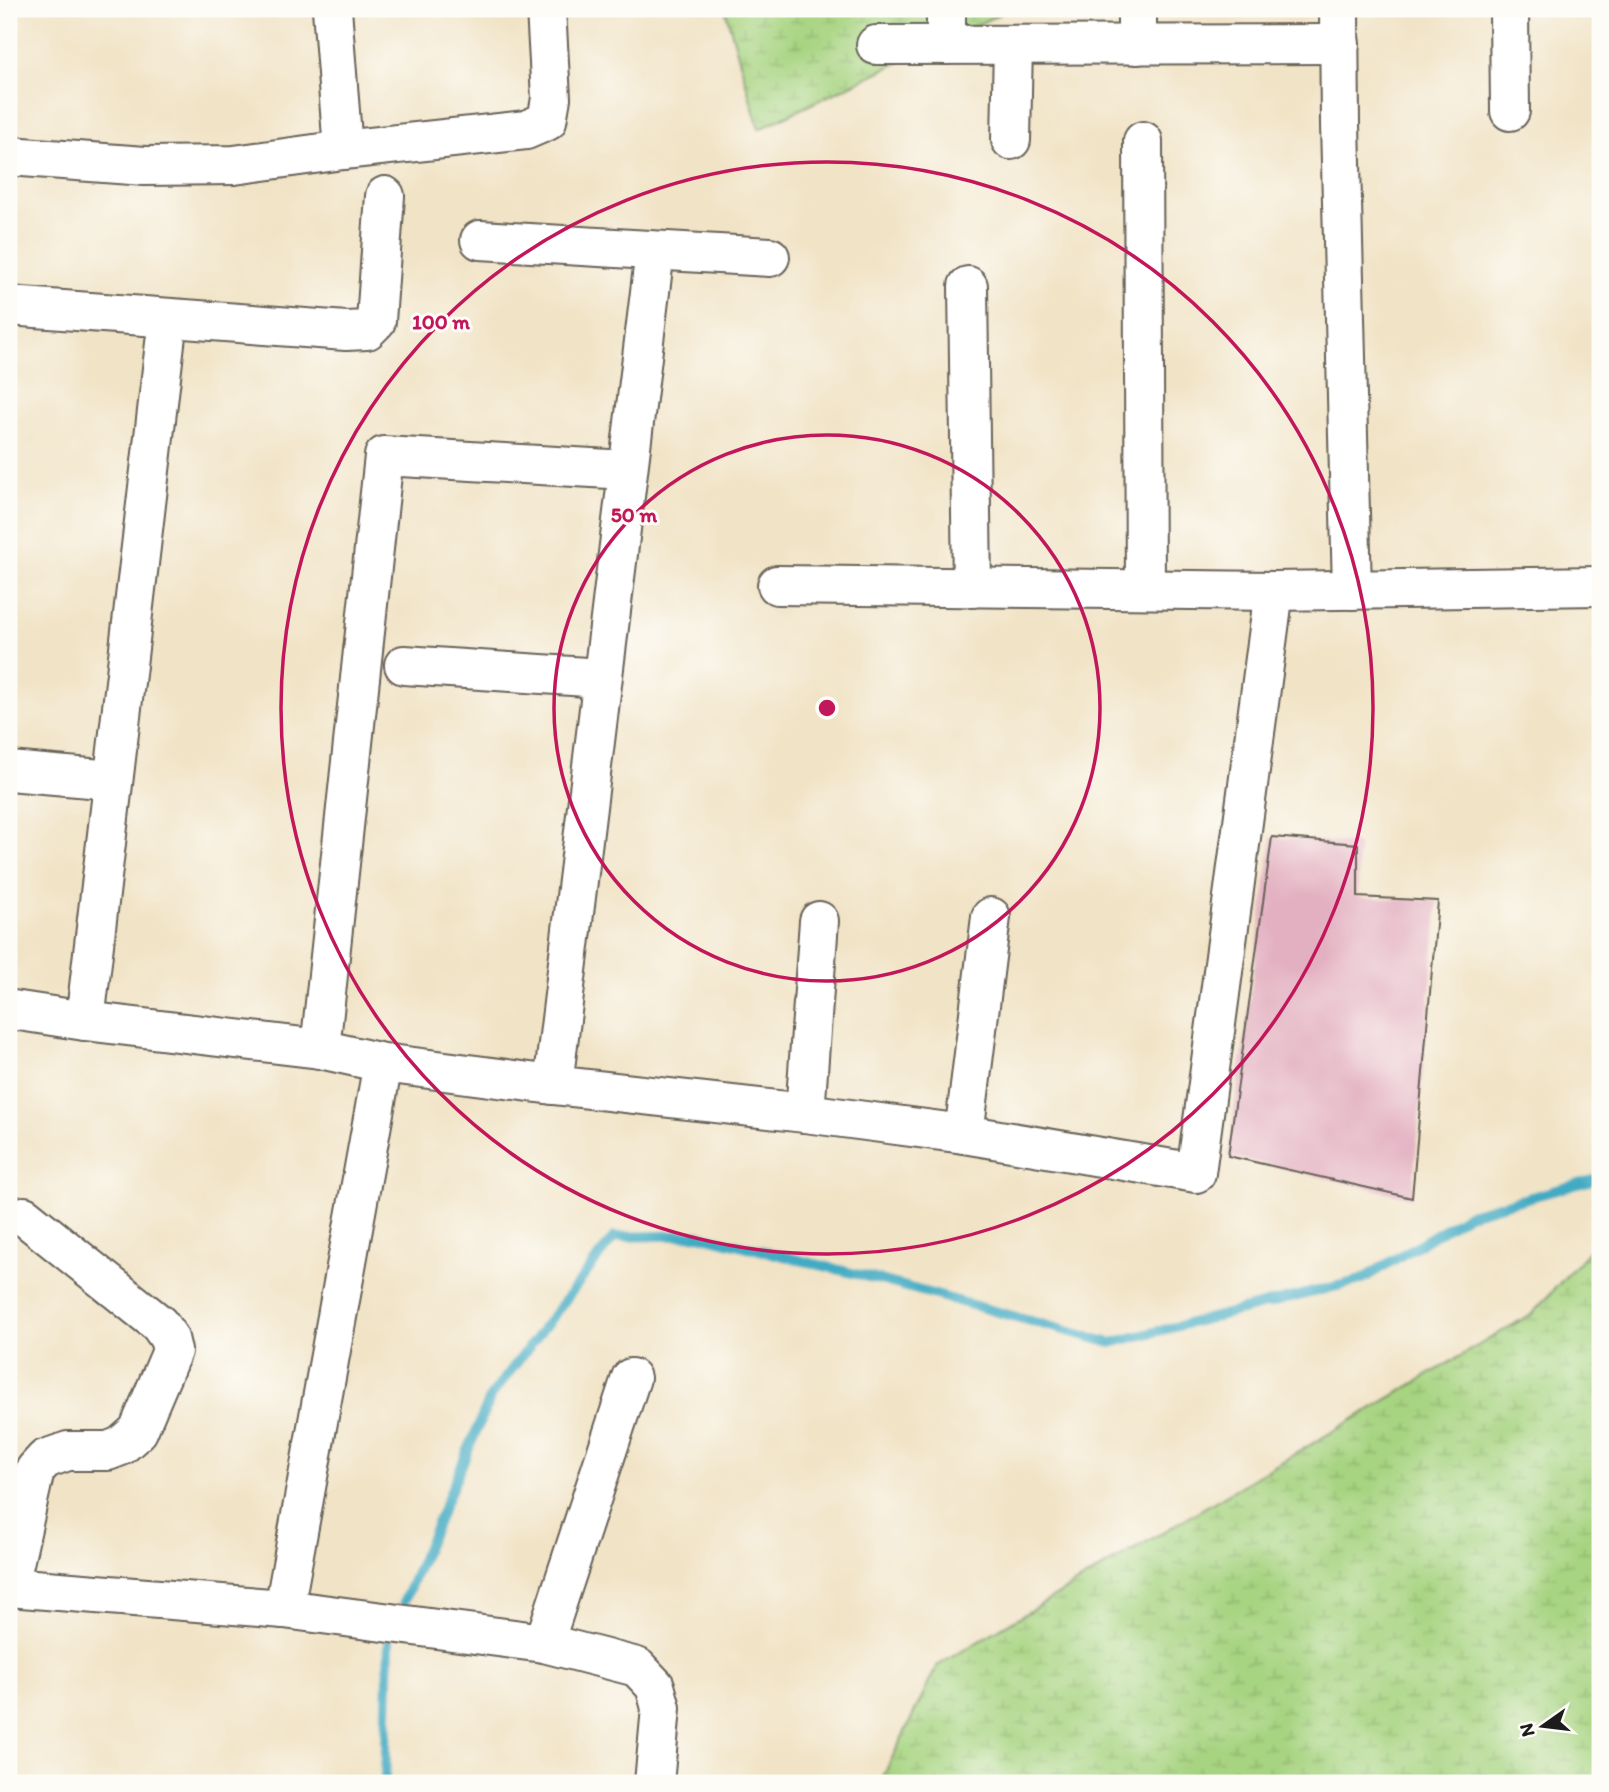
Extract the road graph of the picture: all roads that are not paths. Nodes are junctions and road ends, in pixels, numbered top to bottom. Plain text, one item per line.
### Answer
1 (332, 9) edge
2 (546, 9) edge
3 (1509, 9) edge
4 (1339, 26) edge
5 (946, 27) edge
6 (1137, 27) edge
7 (876, 45) dead end
8 (1013, 45) junction
9 (1510, 111) dead end
10 (1011, 141) dead end
11 (1143, 141) dead end
12 (343, 150) junction
13 (9, 156) edge
14 (385, 197) dead end
15 (481, 240) dead end
16 (655, 251) junction
17 (770, 257) dead end
18 (968, 286) dead end
19 (9, 306) edge
20 (168, 318) junction
21 (627, 470) junction
22 (777, 585) dead end
23 (1600, 586) edge
24 (972, 587) junction
25 (1146, 589) junction
26 (1352, 590) junction
27 (1274, 591) junction
28 (404, 665) dead end
29 (602, 678) junction
30 (9, 771) edge
31 (113, 780) junction
32 (991, 917) dead end
33 (819, 921) dead end
34 (13, 1010) dead end
35 (85, 1021) junction
36 (320, 1049) junction
37 (383, 1063) junction
38 (553, 1085) junction
39 (805, 1113) junction
40 (964, 1134) junction
41 (24, 1218) edge
42 (631, 1378) dead end
43 (9, 1586) edge
44 (284, 1609) junction
45 (544, 1643) junction
46 (654, 1783) edge

1 - 12 street
2 - 12 street
3 - 9 street
4 - 6 street
4 - 26 street
5 - 7 street
5 - 8 street
6 - 8 street
8 - 10 street
11 - 25 street
12 - 13 street
14 - 20 street
15 - 16 street
16 - 17 street
16 - 21 street
18 - 24 street
19 - 20 street
20 - 31 street
21 - 29 street
21 - 36 street
22 - 24 street
23 - 26 street
24 - 25 street
25 - 27 street
26 - 27 street
27 - 40 street
28 - 29 street
29 - 38 street
30 - 31 street
31 - 35 street
32 - 40 street
33 - 39 street
34 - 35 street
35 - 36 street
36 - 37 street
37 - 38 street
37 - 44 street
38 - 39 street
39 - 40 street
41 - 43 street
42 - 45 street
43 - 44 street
44 - 45 street
45 - 46 street

